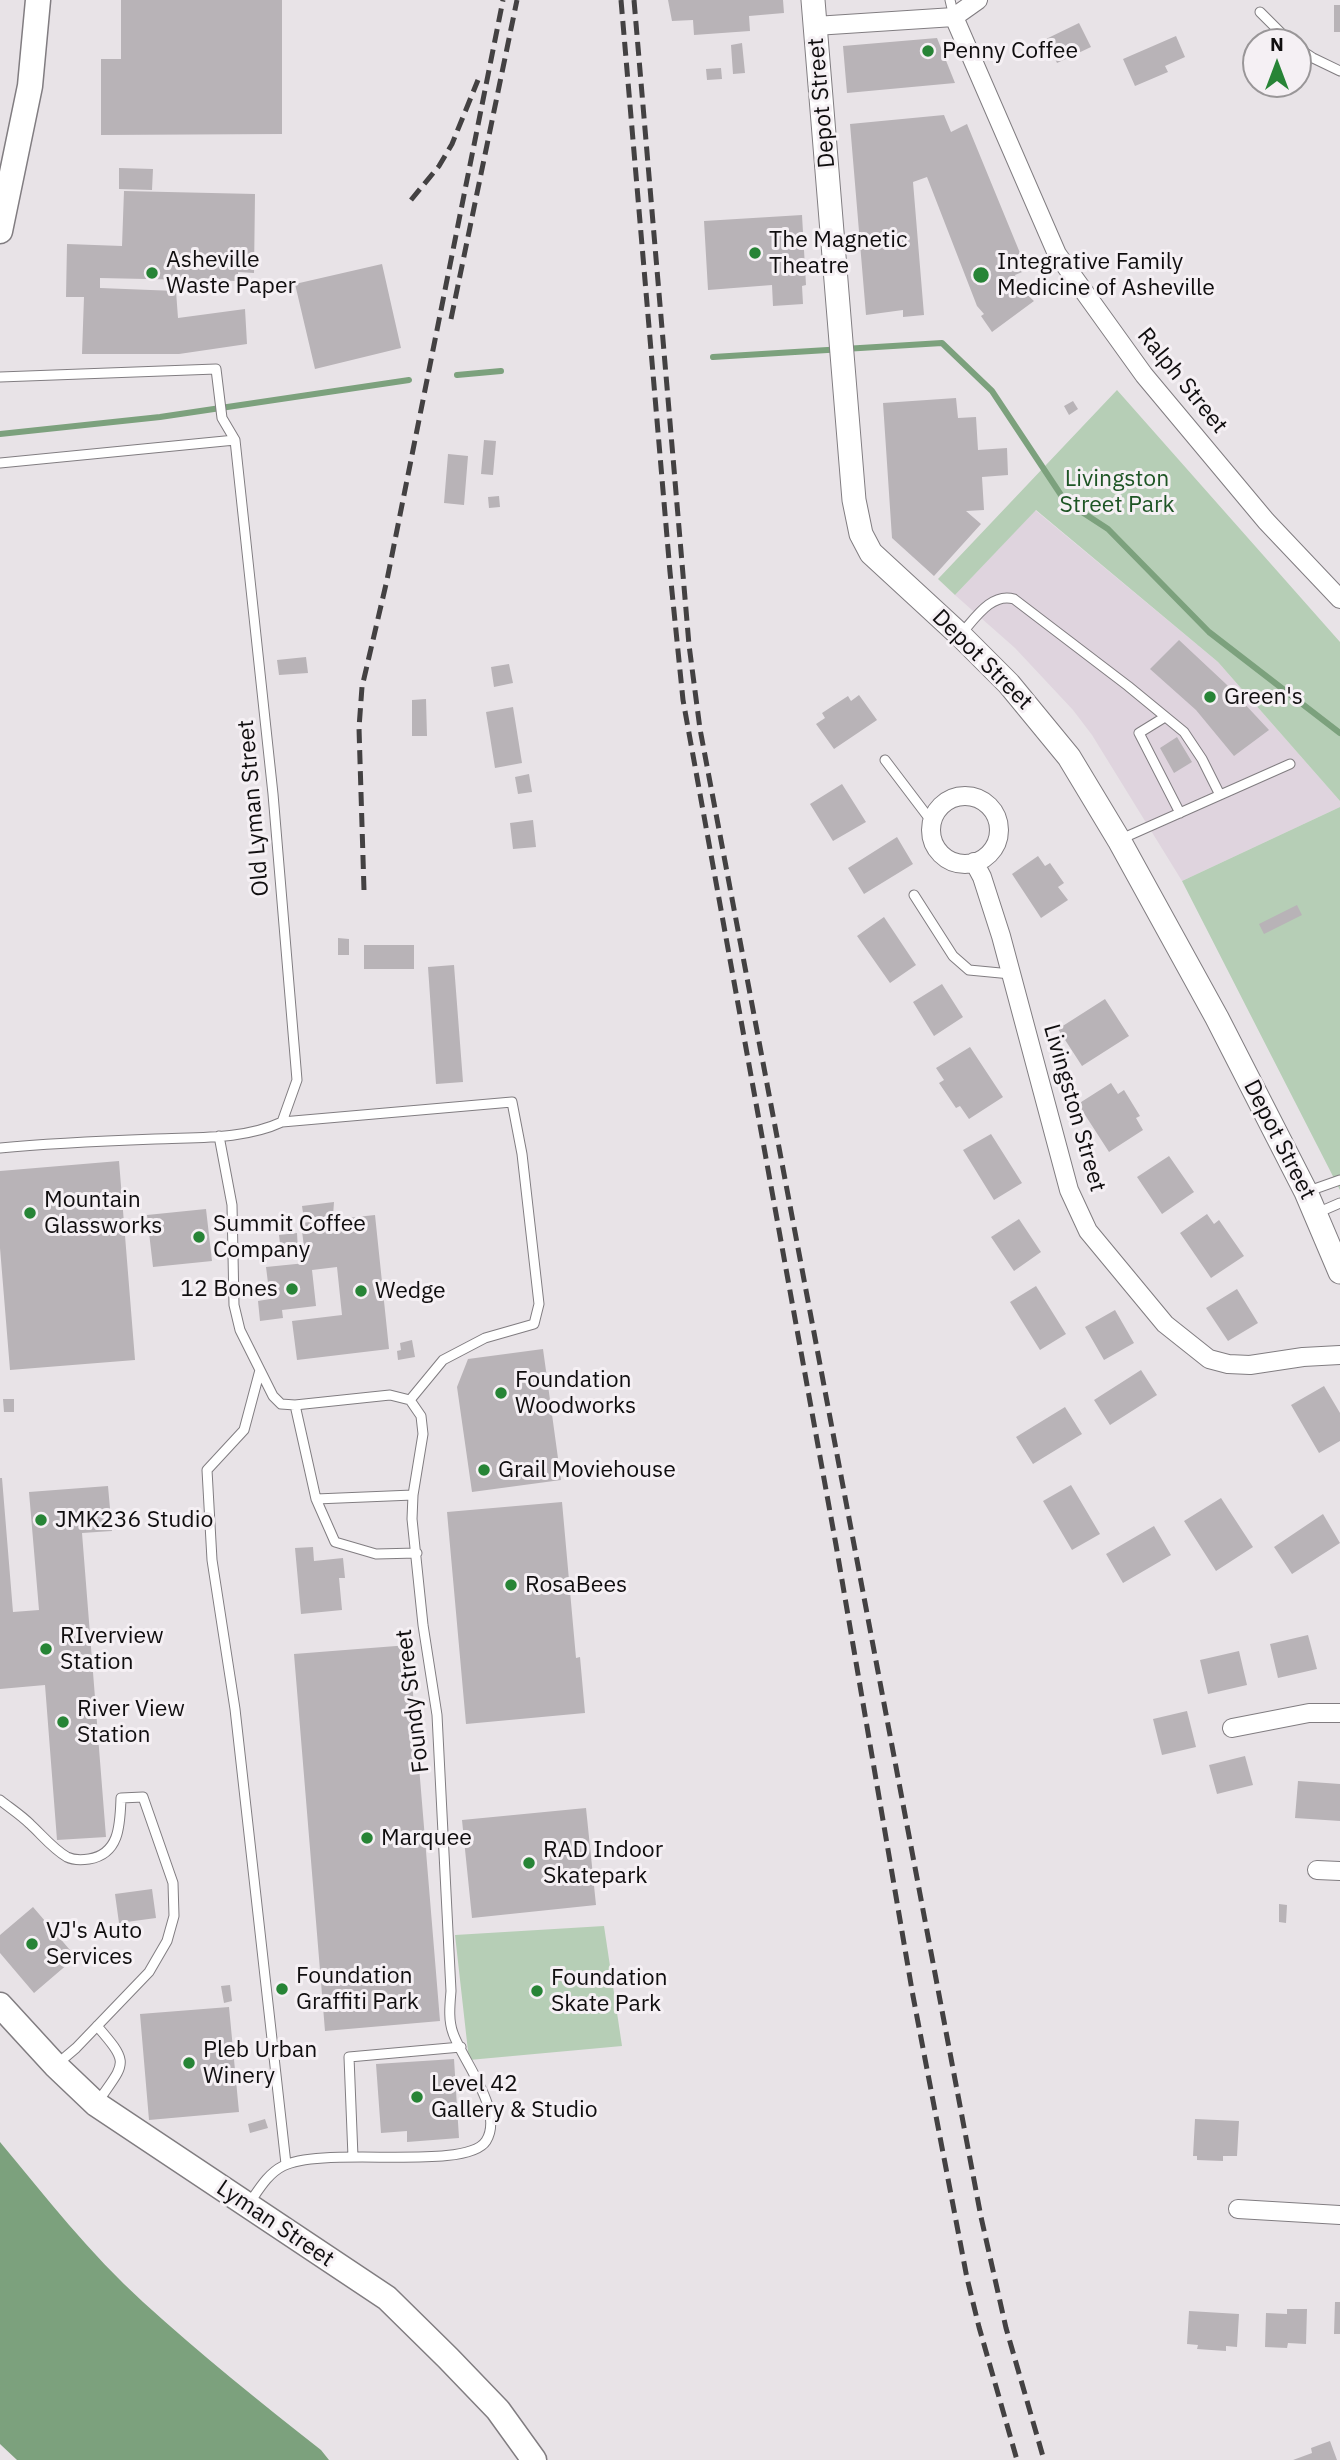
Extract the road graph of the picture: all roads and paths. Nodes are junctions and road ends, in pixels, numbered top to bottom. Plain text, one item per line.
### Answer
1 (38, 0) edge
2 (813, 0) edge
3 (978, 0) edge
4 (952, 8) edge
5 (1260, 12) dead end
6 (816, 26) junction
7 (1276, 28) edge
8 (1312, 57) edge
9 (1340, 71) edge
10 (0, 231) edge
11 (0, 377) edge
12 (235, 440) junction
13 (0, 463) edge
14 (1340, 600) edge
15 (960, 635) junction
16 (1166, 717) junction
17 (885, 760) dead end
18 (1290, 764) dead end
19 (1220, 795) junction
20 (1180, 813) junction
21 (932, 821) junction
22 (1119, 840) junction
23 (974, 862) junction
24 (914, 895) dead end
25 (1011, 974) junction
26 (282, 1122) junction
27 (219, 1136) junction
28 (0, 1148) edge
29 (1340, 1180) edge
30 (1306, 1192) junction
31 (1340, 1203) edge
32 (1315, 1213) junction
33 (1340, 1272) edge
34 (1340, 1355) edge
35 (260, 1370) junction
36 (410, 1400) junction
37 (295, 1405) junction
38 (413, 1494) junction
39 (316, 1499) junction
40 (417, 1553) junction
41 (1340, 1713) edge
42 (1232, 1728) dead end
43 (0, 1800) edge
44 (1317, 1870) dead end
45 (1340, 1871) edge
46 (0, 2005) edge
47 (97, 2026) junction
48 (461, 2047) junction
49 (55, 2065) junction
50 (96, 2104) junction
51 (353, 2157) junction
52 (286, 2164) junction
53 (247, 2206) junction
54 (1238, 2209) dead end
55 (1340, 2215) edge
56 (534, 2460) edge

1 - 10 main road
2 - 6 street, Depot Street
3 - 4 street
4 - 6 street
4 - 14 street, Ralph Street
5 - 7 lane
6 - 15 street, Depot Street
8 - 9 lane
11 - 12 lane
12 - 13 lane
12 - 26 lane, Old Lyman Street
15 - 16 lane
15 - 22 street, Depot Street
16 - 19 lane
16 - 20 lane
17 - 21 lane
18 - 19 lane
19 - 20 lane
20 - 22 lane
21 - 23 street
21 - 23 street
22 - 30 street, Depot Street
23 - 25 street, Livingston Street
24 - 25 lane
25 - 34 street, Livingston Street
26 - 27 lane
26 - 36 lane
27 - 28 lane
27 - 35 lane
29 - 30 lane
30 - 32 street, Depot Street
31 - 32 lane
32 - 33 street, Depot Street
35 - 37 lane
35 - 52 lane
36 - 37 lane
36 - 38 lane, Foundy Street
37 - 39 lane
38 - 39 lane
38 - 40 lane, Foundy Street
39 - 40 lane
40 - 48 lane, Foundy Street
41 - 42 street
43 - 47 lane
44 - 45 street
46 - 49 main road, Lyman Street
47 - 49 lane
47 - 50 lane
48 - 51 lane
48 - 51 lane, Foundy Street
49 - 50 main road, Lyman Street
50 - 53 main road, Lyman Street
51 - 52 lane, Foundy Street
52 - 53 lane
53 - 56 main road, Lyman Street
54 - 55 street

